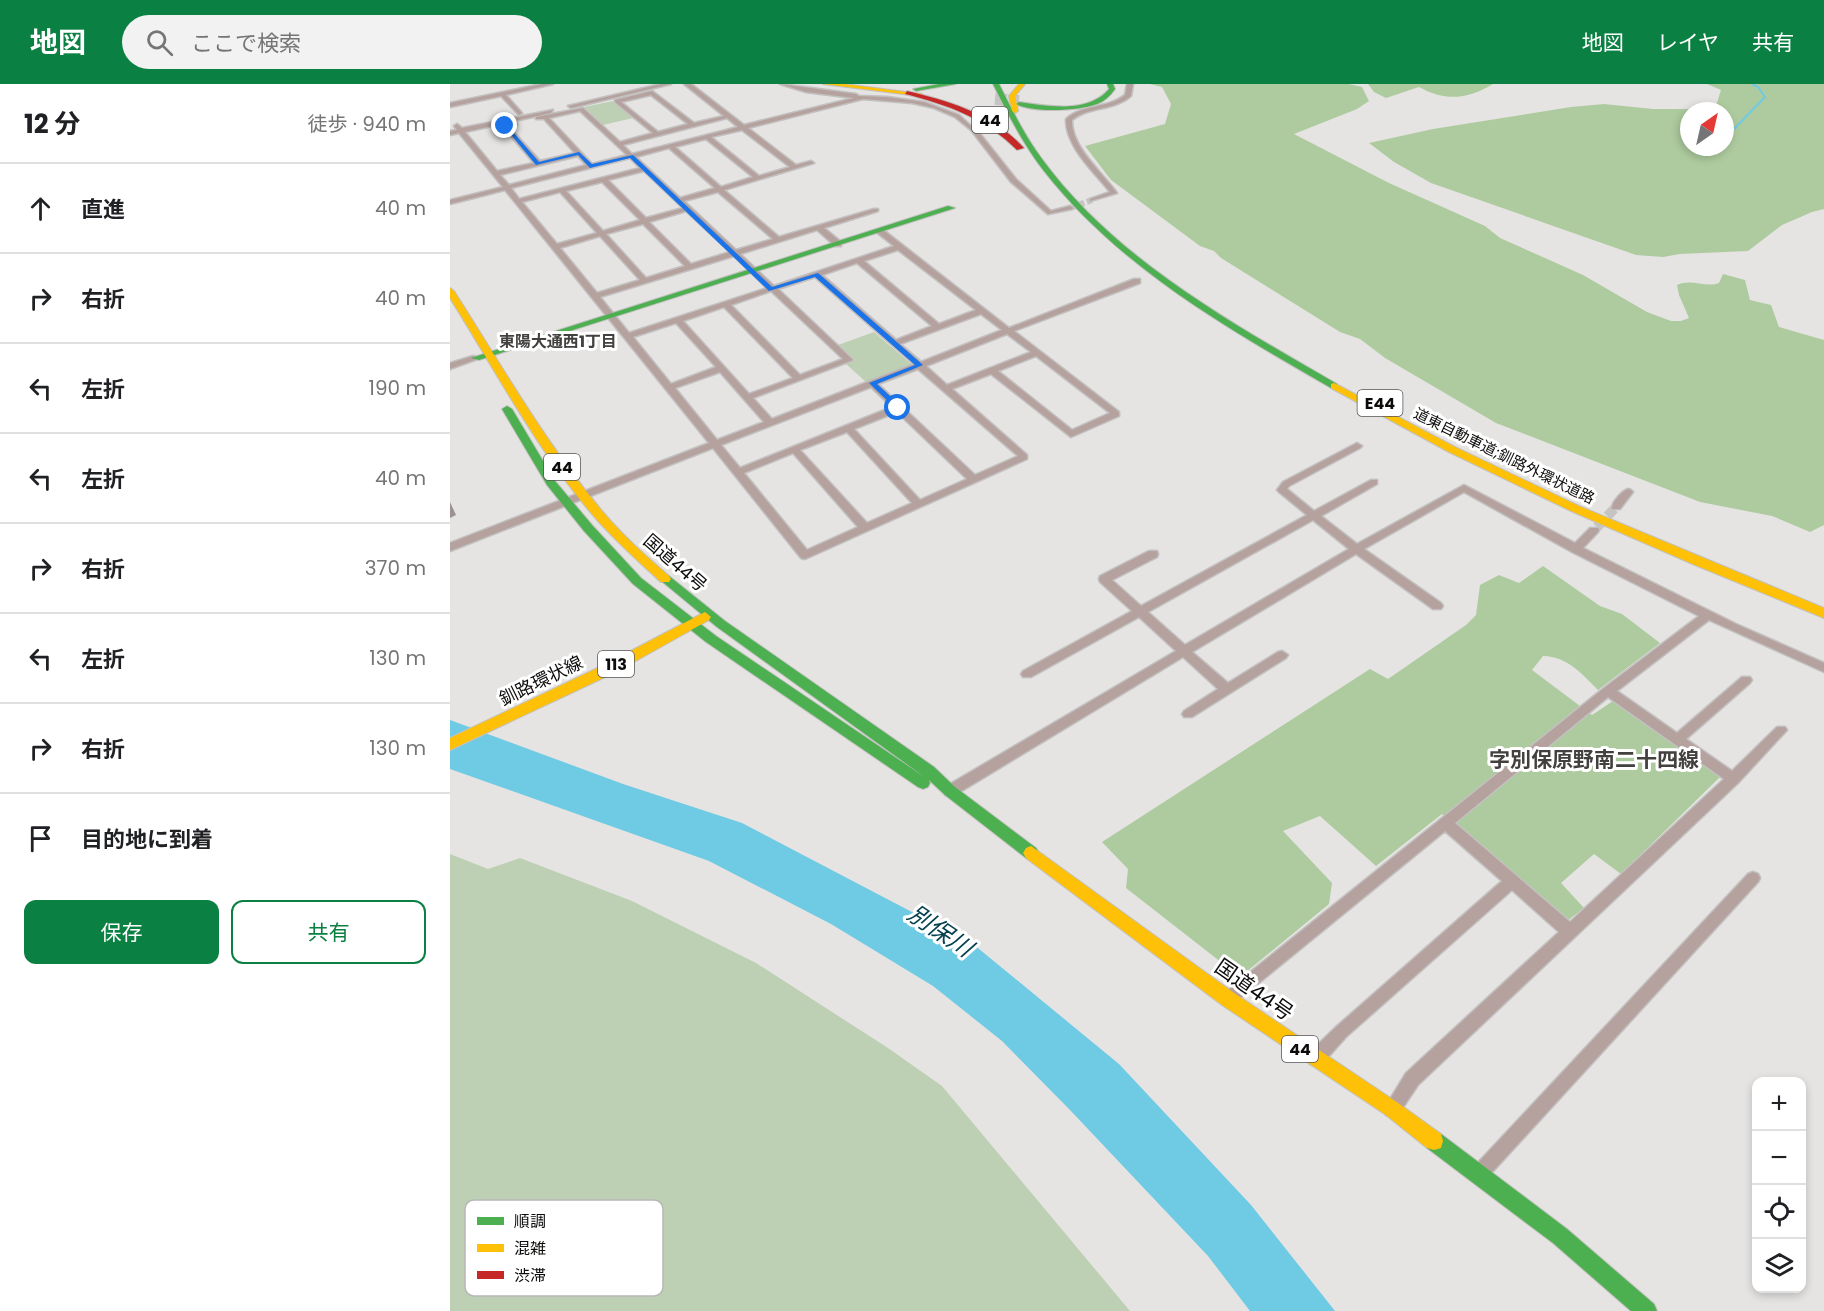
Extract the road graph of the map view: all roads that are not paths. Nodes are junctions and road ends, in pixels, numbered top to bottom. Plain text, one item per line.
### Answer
1 (550, 84) edge
2 (649, 84) edge
3 (668, 84) edge
4 (687, 84) edge
5 (783, 84) edge
6 (826, 84) edge
7 (848, 84) edge
8 (996, 84) edge
9 (1002, 84) edge
10 (1022, 84) edge
11 (1103, 84) edge
12 (1110, 84) edge
13 (1130, 84) edge
14 (906, 91) junction
15 (502, 94) junction
16 (863, 97) junction
17 (993, 100) edge
18 (565, 103) dead end
19 (450, 105) edge
20 (554, 105) dead end
21 (519, 113) junction
22 (729, 116) junction
23 (544, 117) junction
24 (693, 125) junction
25 (744, 127) junction
26 (456, 129) edge
27 (450, 134) edge
28 (657, 134) junction
29 (707, 137) junction
30 (618, 144) junction
31 (670, 146) junction
32 (579, 154) junction
33 (632, 156) junction
34 (811, 163) dead end
35 (538, 164) junction
36 (590, 166) junction
37 (795, 168) junction
38 (645, 169) junction
39 (495, 174) junction
40 (758, 178) junction
41 (1054, 179) junction
42 (604, 180) junction
43 (507, 188) junction
44 (718, 189) junction
45 (562, 190) junction
46 (1092, 200) tunnel mouth
47 (518, 201) junction
48 (678, 201) junction
49 (450, 202) edge
50 (951, 208) dead end
51 (1070, 208) tunnel mouth
52 (687, 209) junction
53 (876, 210) dead end
54 (645, 221) junction
55 (819, 228) junction
56 (879, 231) junction
57 (602, 233) junction
58 (778, 240) junction
59 (838, 244) junction
60 (554, 246) junction
61 (899, 247) junction
62 (735, 254) junction
63 (858, 260) junction
64 (690, 267) junction
65 (752, 271) junction
66 (816, 274) junction
67 (645, 281) junction
68 (1137, 281) dead end
69 (771, 289) junction
70 (450, 291) edge
71 (596, 296) junction
72 (726, 304) junction
73 (981, 311) junction
74 (450, 316) edge
75 (612, 316) junction
76 (678, 320) junction
77 (938, 327) junction
78 (1009, 331) junction
79 (628, 336) junction
80 (894, 343) junction
81 (1036, 353) junction
82 (490, 354) junction
83 (476, 358) junction
84 (920, 365) junction
85 (450, 366) edge
86 (722, 368) junction
87 (992, 370) junction
88 (799, 379) junction
89 (872, 383) junction
90 (670, 387) junction
91 (946, 388) junction
92 (748, 397) junction
93 (898, 408) junction
94 (770, 423) junction
95 (848, 428) junction
96 (716, 444) junction
97 (1357, 446) dead end
98 (794, 449) junction
99 (738, 472) junction
100 (973, 479) junction
101 (1374, 482) dead end
102 (1628, 492) dead end
103 (582, 495) junction
104 (566, 501) junction
105 (917, 502) junction
106 (1617, 507) tunnel mouth
107 (1315, 515) junction
108 (865, 528) junction
109 (1594, 530) tunnel mouth
110 (450, 547) edge
111 (1356, 549) junction
112 (1576, 549) junction
113 (1153, 554) dead end
114 (1824, 599) edge
115 (1437, 606) dead end
116 (1141, 612) junction
117 (1824, 613) edge
118 (709, 614) junction
119 (1708, 615) junction
120 (692, 625) junction
121 (1185, 651) junction
122 (1282, 655) dead end
123 (1824, 668) edge
124 (1027, 674) dead end
125 (1746, 680) dead end
126 (1227, 689) junction
127 (1608, 691) junction
128 (1188, 714) dead end
129 (1781, 730) dead end
130 (1677, 740) junction
131 (450, 744) edge
132 (1733, 779) junction
133 (950, 791) junction
134 (1445, 823) junction
135 (1753, 878) dead end
136 (1511, 882) junction
137 (1569, 931) junction
138 (1228, 999) junction
139 (1314, 1059) junction
140 (1392, 1109) junction
141 (1479, 1174) junction
142 (1647, 1311) edge

1 - 15 street
2 - 18 street
3 - 26 street
4 - 22 street
5 - 16 street
6 - 14 main road
7 - 14 main road
8 - 17 main road, 道東自動車道;釧路外環状道路
9 - 17 main road, 道東自動車道;釧路外環状道路
10 - 17 main road, 44
11 - 17 main road, 44
12 - 17 main road
13 - 46 street
14 - 17 main road
14 - 17 main road
14 - 41 main road, 44
15 - 19 street
15 - 21 street
16 - 25 street
16 - 51 street
17 - 41 main road, 道東自動車道;釧路外環状道路 / E44
17 - 114 main road, 道東自動車道;釧路外環状道路 / E44
20 - 21 street
21 - 26 street
22 - 24 street
22 - 25 street
23 - 30 street
23 - 32 street
23 - 35 street
24 - 28 street
24 - 28 street
25 - 29 street
25 - 37 street
26 - 27 street
26 - 39 street
28 - 30 street
29 - 31 street
29 - 40 street
30 - 33 street
31 - 33 street
31 - 44 street
32 - 35 street
32 - 36 street
33 - 36 street
33 - 38 street
34 - 37 street
35 - 39 street
36 - 43 street
37 - 40 street
38 - 42 street
38 - 48 street
39 - 43 street
40 - 44 street
41 - 117 main road, 道東自動車道;釧路外環状道路 / E44
42 - 45 street
42 - 54 street
43 - 47 street
43 - 49 street
44 - 48 street
44 - 58 street
45 - 47 street
45 - 57 street
47 - 60 street
48 - 52 street
50 - 56 main road
52 - 54 street
52 - 62 street
53 - 55 street
54 - 57 street
54 - 64 street
55 - 58 street
55 - 59 street
56 - 59 main road
56 - 61 street
57 - 60 street
57 - 67 street
58 - 62 street
59 - 65 main road
60 - 71 street
61 - 63 street
61 - 73 street
62 - 64 street
62 - 65 street
63 - 66 street
63 - 77 street
64 - 67 street
65 - 69 street
65 - 75 main road
66 - 69 street
66 - 80 street
67 - 71 street
68 - 78 street
69 - 72 street
69 - 88 street
70 - 82 main road, 国道44号 / 44
71 - 75 street
72 - 76 street
72 - 88 street
73 - 77 street
73 - 78 street
74 - 83 main road, 国道44号 / 44
75 - 79 street
75 - 82 main road
76 - 79 street
76 - 86 street
77 - 80 street
78 - 81 street
78 - 84 street
79 - 90 street
80 - 84 street
81 - 87 street
81 - 87 street
82 - 83 main road
82 - 103 main road, 国道44号 / 44
83 - 85 street
83 - 104 main road, 国道44号 / 44
84 - 89 street
84 - 91 street
86 - 90 street
86 - 92 street
87 - 91 street
88 - 92 street
89 - 93 street
89 - 94 street
90 - 96 street
91 - 100 street
92 - 94 street
93 - 95 street
93 - 100 street
94 - 96 street
95 - 98 street
95 - 105 street
96 - 99 street
96 - 103 street
97 - 107 street
98 - 99 street
98 - 108 street
99 - 108 street
100 - 105 street
101 - 107 street
102 - 106 street
103 - 104 street
103 - 118 main road, 国道44号 / 44
104 - 110 street
104 - 120 main road, 国道44号 / 44
105 - 108 street
107 - 111 street
107 - 116 street
109 - 112 street
111 - 112 street
111 - 115 street
111 - 121 street
112 - 119 street
113 - 116 street
116 - 121 street
116 - 124 street
118 - 120 main road, 釧路環状線 / 113
118 - 133 main road, 国道44号 / 44
119 - 123 street
119 - 127 street
120 - 131 main road, 釧路環状線 / 113
120 - 133 main road, 国道44号 / 44
121 - 126 street
121 - 133 street
122 - 126 street
125 - 130 street
126 - 128 street
127 - 130 street
127 - 134 street
129 - 132 street
130 - 132 street
132 - 137 street
133 - 138 main road, 国道44号 / 44
134 - 136 street
134 - 138 street
135 - 141 street
136 - 137 street
136 - 139 street
137 - 140 street
138 - 139 main road, 国道44号 / 44
139 - 140 main road, 国道44号 / 44
140 - 141 main road, 国道44号 / 44
141 - 142 main road, 国道44号 / 44

